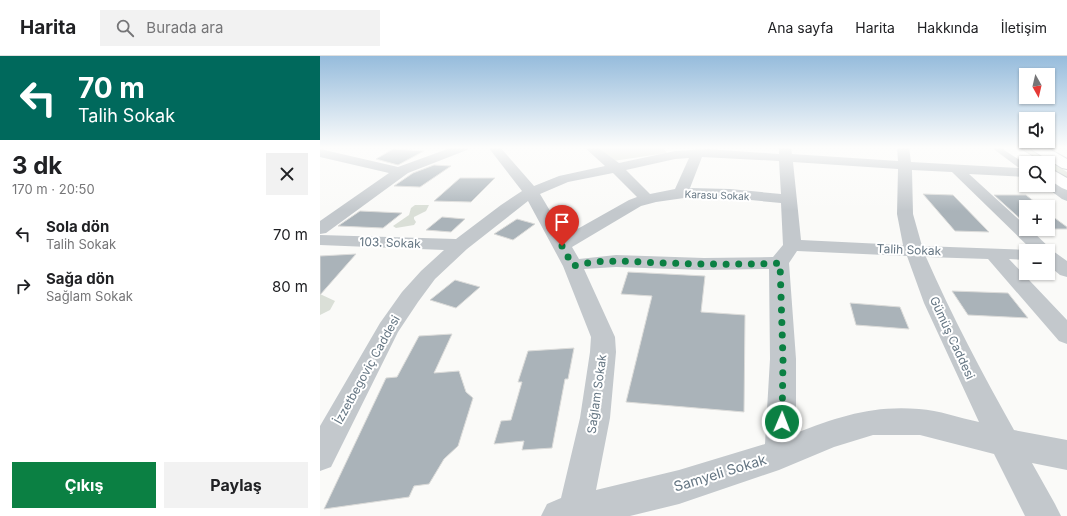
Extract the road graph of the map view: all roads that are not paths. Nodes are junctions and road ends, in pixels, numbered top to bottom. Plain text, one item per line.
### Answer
1 (386, 168) edge
2 (410, 168) edge
3 (512, 168) edge
4 (609, 168) edge
5 (616, 168) edge
6 (695, 168) edge
7 (785, 168) edge
8 (904, 168) edge
9 (955, 168) edge
10 (962, 168) edge
11 (401, 172) junction
12 (1019, 173) edge
13 (1055, 179) edge
14 (1055, 183) edge
15 (1067, 185) edge
16 (531, 192) junction
17 (681, 193) junction
18 (1067, 196) edge
19 (647, 199) junction
20 (788, 199) junction
21 (320, 229) edge
22 (320, 240) edge
23 (1036, 244) edge
24 (460, 245) junction
25 (792, 245) junction
26 (914, 251) junction
27 (993, 253) junction
28 (1019, 254) edge
29 (1055, 255) edge
30 (1067, 255) edge
31 (568, 256) junction
32 (1055, 261) edge
33 (780, 263) junction
34 (1067, 271) edge
35 (1067, 335) edge
36 (1004, 442) junction
37 (779, 455) junction
38 (1067, 455) edge
39 (320, 456) edge
40 (569, 515) edge
41 (1043, 516) edge

1 - 11 street
2 - 11 street
3 - 16 street, Sağlam Sokak
4 - 16 street, İzzetbegoviç Caddesi
5 - 19 street
6 - 17 street
7 - 20 street
8 - 26 street, Gümüş Caddesi
9 - 23 street
10 - 12 street, İzzetbegoviç Caddesi
11 - 21 street
13 - 15 main road
14 - 18 street
16 - 24 street, İzzetbegoviç Caddesi
16 - 31 street, Sağlam Sokak
17 - 19 street, Karasu Sokak
17 - 20 street, Karasu Sokak
19 - 31 street, Karasu Sokak
20 - 25 street
22 - 24 street, 103. Sokak
24 - 39 street, İzzetbegoviç Caddesi
25 - 26 street, Talih Sokak
25 - 33 street
26 - 27 street, Talih Sokak
26 - 36 street, Gümüş Caddesi
27 - 28 street, Talih Sokak
27 - 35 street
29 - 30 street
31 - 33 street
31 - 40 street, Sağlam Sokak
32 - 34 street
33 - 37 street
36 - 37 street, Samyeli Sokak
36 - 38 street, Samyeli Sokak
36 - 41 street, Gümüş Caddesi
37 - 40 street, Samyeli Sokak

